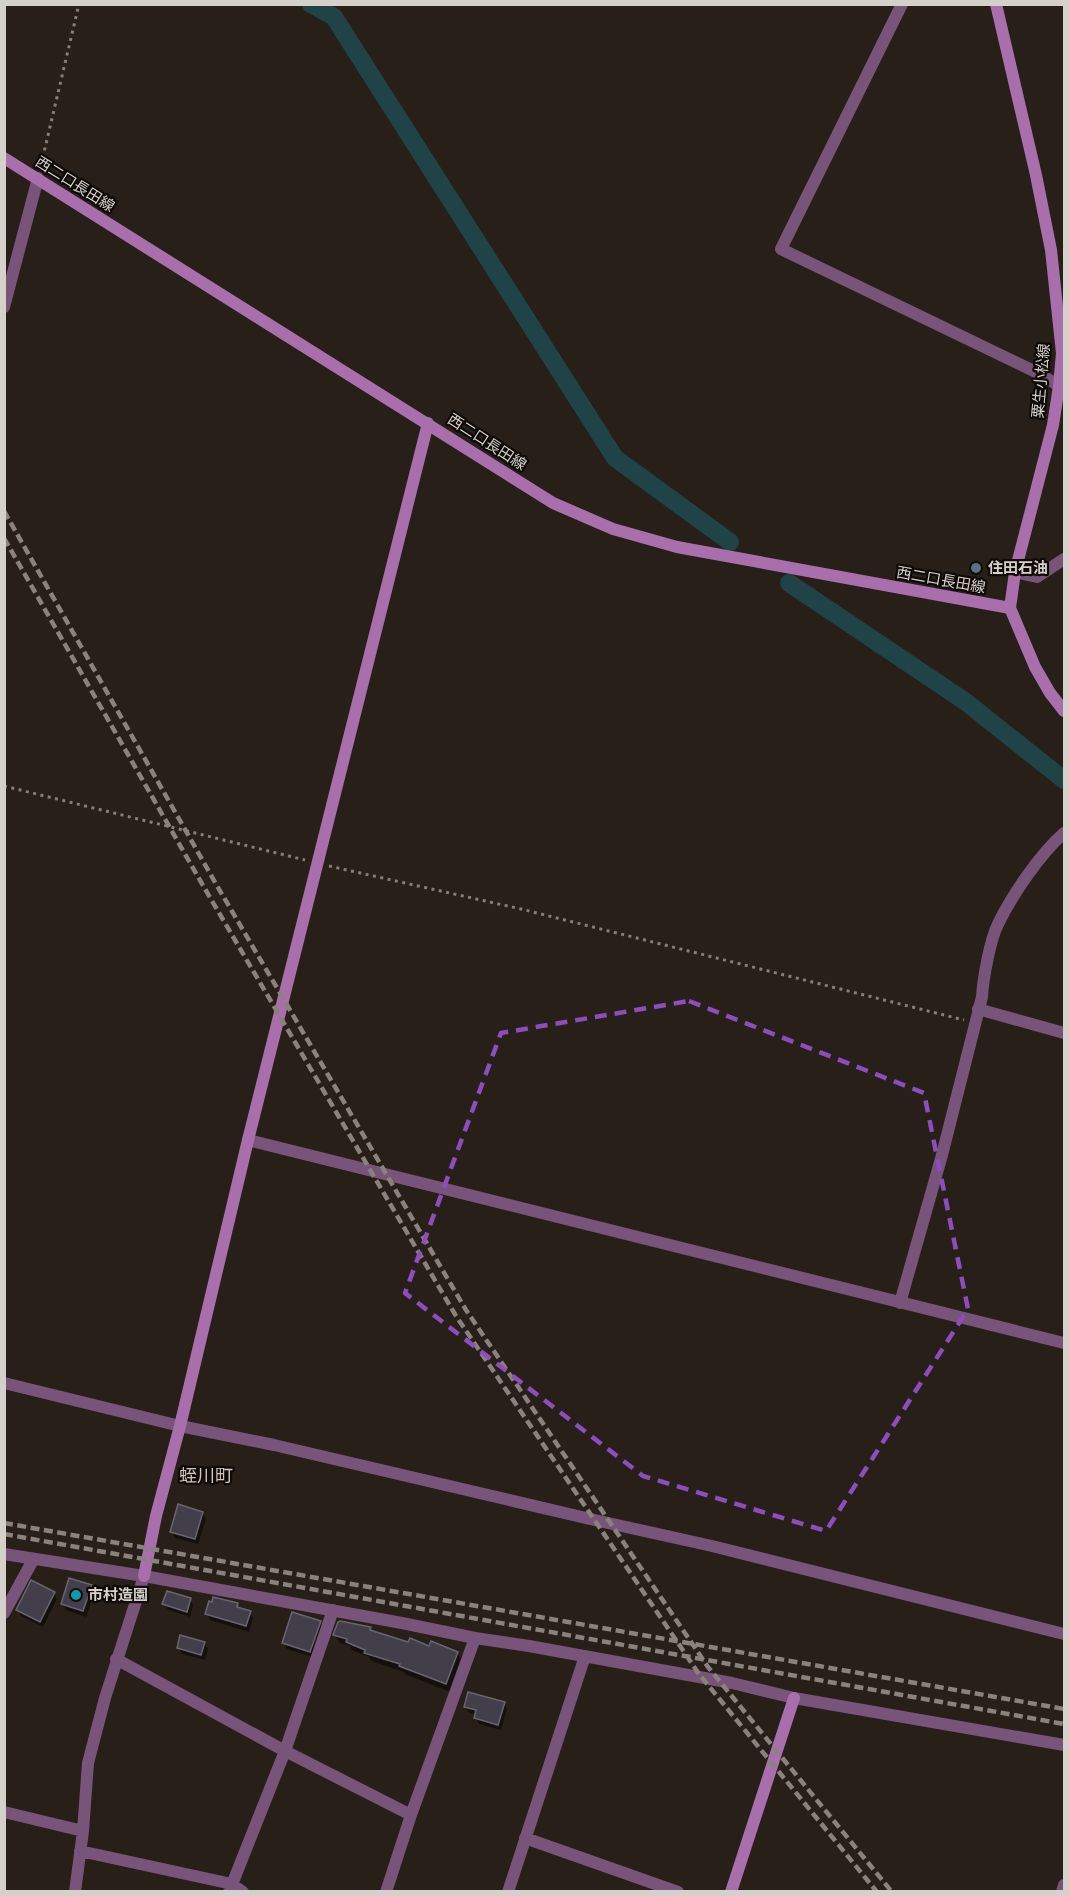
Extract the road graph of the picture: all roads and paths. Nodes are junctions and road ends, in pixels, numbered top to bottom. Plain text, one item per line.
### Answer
1 (79, 4) edge
2 (902, 4) edge
3 (996, 4) edge
4 (4, 158) edge
5 (38, 178) junction
6 (4, 307) edge
7 (1059, 386) junction
8 (428, 423) junction
9 (1065, 559) edge
10 (1015, 573) junction
11 (1010, 608) junction
12 (1065, 711) edge
13 (4, 786) edge
14 (1065, 833) edge
15 (316, 863) junction
16 (978, 1009) junction
17 (974, 1023) junction
18 (1065, 1033) edge
19 (248, 1140) junction
20 (900, 1303) junction
21 (1065, 1343) edge
22 (4, 1383) edge
23 (180, 1426) junction
24 (4, 1554) edge
25 (33, 1560) junction
26 (144, 1576) junction
27 (333, 1610) junction
28 (4, 1613) edge
29 (1065, 1634) edge
30 (475, 1638) junction
31 (585, 1656) junction
32 (116, 1659) junction
33 (794, 1698) junction
34 (1065, 1745) edge
35 (285, 1751) junction
36 (4, 1812) edge
37 (411, 1815) junction
38 (83, 1831) junction
39 (525, 1838) junction
40 (80, 1851) junction
41 (1065, 1885) edge
42 (235, 1889) edge
43 (75, 1892) edge
44 (386, 1892) edge
45 (508, 1892) edge
46 (678, 1892) edge
47 (731, 1892) edge
48 (1062, 1892) edge

1 - 5 path
2 - 7 street
3 - 7 main road, 粟生小松線
4 - 5 main road, 西二口長田線
5 - 6 street
5 - 8 main road, 西二口長田線
7 - 10 main road, 粟生小松線
8 - 11 main road, 西二口長田線
8 - 15 main road
9 - 10 street
10 - 11 main road, 粟生小松線
11 - 12 main road
13 - 15 path
14 - 16 street
15 - 17 path
15 - 19 main road
16 - 17 street
16 - 18 street
17 - 20 street
19 - 20 street
19 - 23 main road
20 - 21 street
22 - 23 street
23 - 26 main road
23 - 29 street
24 - 25 street
25 - 26 street
25 - 28 street
26 - 27 street
26 - 32 street
27 - 30 street
27 - 35 street
30 - 31 street
30 - 37 street
31 - 33 street
31 - 39 street
32 - 35 street
32 - 38 street
33 - 34 street
33 - 47 main road
35 - 37 street
35 - 42 street
36 - 38 street
37 - 44 street
38 - 40 street
39 - 45 street
39 - 46 street
40 - 42 street
40 - 43 street
41 - 48 street

